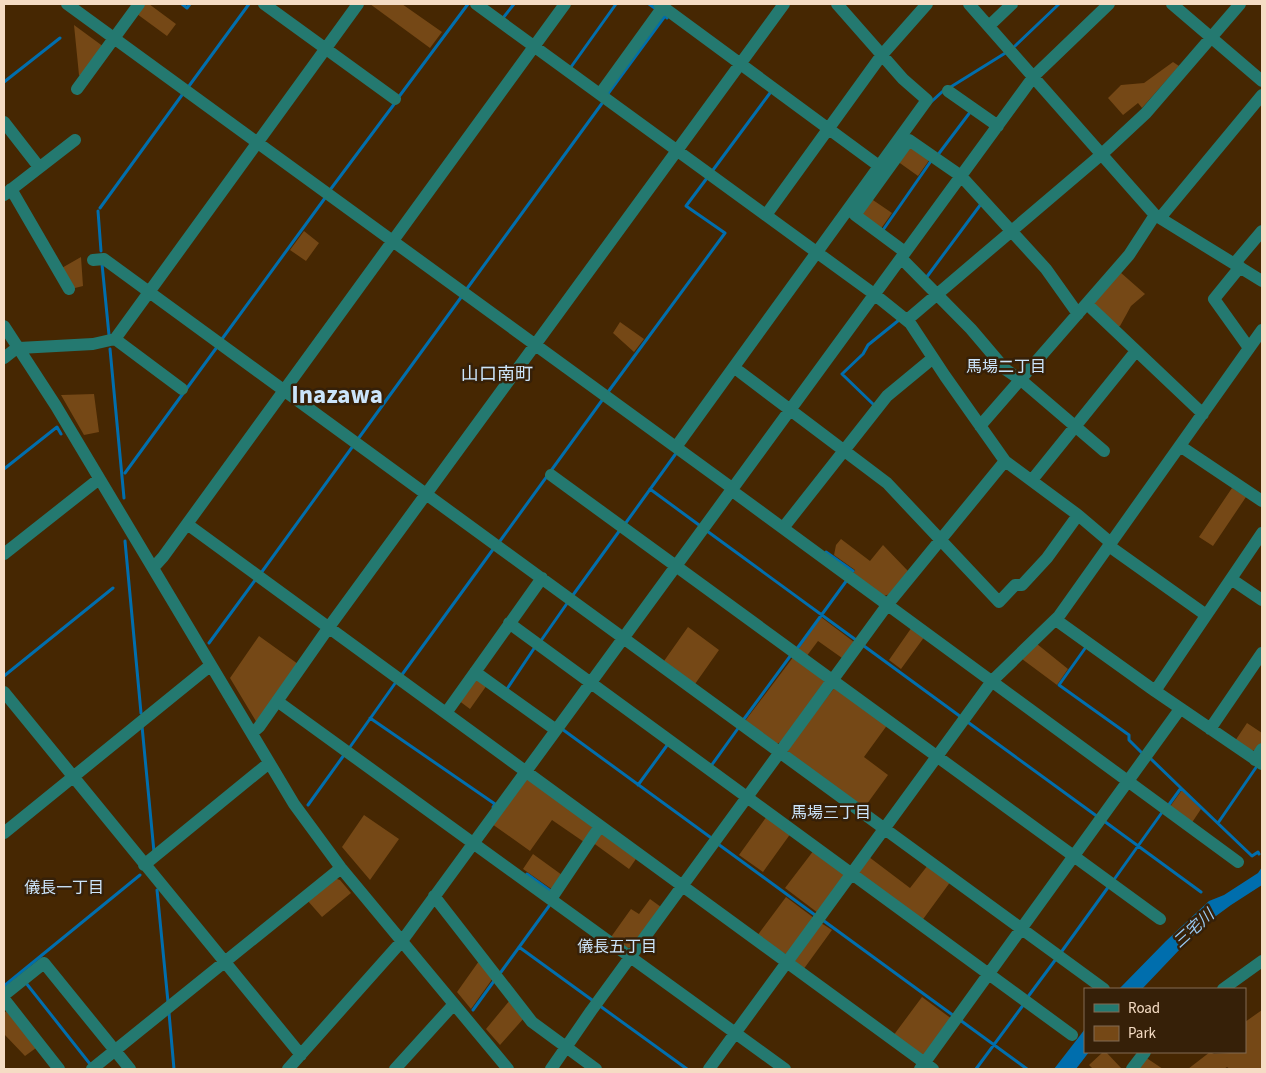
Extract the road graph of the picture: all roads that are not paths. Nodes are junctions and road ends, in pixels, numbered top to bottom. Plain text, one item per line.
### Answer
1 (67, 4) edge
2 (139, 4) edge
3 (264, 4) edge
4 (358, 4) edge
5 (476, 4) edge
6 (565, 4) edge
7 (784, 4) edge
8 (837, 4) edge
9 (927, 4) edge
10 (969, 4) edge
11 (1012, 4) edge
12 (1108, 4) edge
13 (1172, 4) edge
14 (1240, 4) edge
15 (662, 5) edge
16 (990, 25) junction
17 (1211, 37) junction
18 (114, 39) junction
19 (534, 46) junction
20 (325, 48) junction
21 (881, 56) junction
22 (740, 64) junction
23 (1034, 76) junction
24 (1262, 81) edge
25 (77, 89) dead end
26 (948, 91) dead end
27 (600, 94) junction
28 (1262, 95) edge
29 (395, 99) dead end
30 (4, 122) edge
31 (998, 126) junction
32 (828, 129) junction
33 (75, 140) dead end
34 (257, 143) junction
35 (676, 150) junction
36 (1102, 154) junction
37 (879, 166) junction
38 (40, 167) junction
39 (961, 176) junction
40 (8, 192) edge
41 (766, 215) junction
42 (1158, 217) junction
43 (1262, 231) edge
44 (1012, 232) junction
45 (393, 241) junction
46 (816, 252) junction
47 (903, 255) junction
48 (92, 260) dead end
49 (1237, 266) junction
50 (1262, 281) edge
51 (68, 289) dead end
52 (149, 292) junction
53 (874, 294) junction
54 (937, 294) junction
55 (1082, 309) junction
56 (907, 320) junction
57 (4, 326) edge
58 (1262, 330) edge
59 (115, 339) junction
60 (535, 344) junction
61 (18, 347) junction
62 (1249, 348) junction
63 (1136, 350) junction
64 (4, 358) edge
65 (933, 358) junction
66 (740, 372) dead end
67 (1021, 380) junction
68 (182, 389) dead end
69 (284, 391) junction
70 (790, 409) junction
71 (1202, 414) junction
72 (980, 426) junction
73 (1074, 426) junction
74 (1180, 446) junction
75 (676, 447) junction
76 (844, 450) junction
77 (1104, 451) dead end
78 (1006, 461) junction
79 (551, 476) dead end
80 (99, 479) junction
81 (1032, 480) junction
82 (731, 489) junction
83 (426, 494) junction
84 (1262, 501) edge
85 (1078, 515) junction
86 (187, 524) junction
87 (783, 528) junction
88 (1262, 532) edge
89 (940, 539) junction
90 (1110, 545) junction
91 (4, 554) edge
92 (676, 566) junction
93 (153, 568) junction
94 (542, 578) junction
95 (1231, 579) junction
96 (1262, 600) edge
97 (888, 604) junction
98 (1206, 615) junction
99 (1056, 620) junction
100 (509, 623) junction
101 (329, 627) junction
102 (623, 638) junction
103 (1262, 653) edge
104 (210, 665) junction
105 (475, 672) junction
106 (832, 680) junction
107 (992, 681) junction
108 (590, 683) junction
109 (1155, 691) junction
110 (4, 692) edge
111 (277, 701) junction
112 (1180, 709) junction
113 (446, 713) junction
114 (1210, 729) junction
115 (556, 730) junction
116 (252, 733) junction
117 (780, 752) junction
118 (937, 757) junction
119 (1260, 758) edge
120 (269, 763) junction
121 (526, 771) junction
122 (72, 777) junction
123 (1128, 781) junction
124 (746, 797) junction
125 (600, 826) junction
126 (885, 828) junction
127 (4, 833) edge
128 (473, 843) junction
129 (1074, 856) junction
130 (1238, 862) dead end
131 (144, 865) junction
132 (341, 868) junction
133 (851, 874) junction
134 (682, 886) junction
135 (434, 896) junction
136 (551, 899) junction
137 (1160, 919) dead end
138 (1022, 929) junction
139 (402, 941) junction
140 (630, 957) junction
141 (1262, 960) edge
142 (224, 962) junction
143 (787, 962) junction
144 (988, 974) junction
145 (1103, 988) edge
146 (1224, 988) edge
147 (4, 995) edge
148 (4, 999) edge
149 (454, 1004) junction
150 (735, 1033) junction
151 (1072, 1034) dead end
152 (565, 1048) junction
153 (115, 1050) junction
154 (1144, 1053) edge
155 (301, 1055) junction
156 (926, 1067) edge
157 (59, 1069) edge
158 (92, 1069) edge
159 (130, 1069) edge
160 (288, 1069) edge
161 (395, 1069) edge
162 (508, 1069) edge
163 (551, 1069) edge
164 (596, 1069) edge
165 (709, 1069) edge
166 (785, 1069) edge
167 (1132, 1069) edge

1 - 18 street
2 - 18 street
3 - 20 street
4 - 20 street
5 - 19 street
6 - 19 street
7 - 22 street
8 - 21 street
9 - 21 street
10 - 16 street
11 - 16 street
12 - 23 street
13 - 17 street
14 - 17 street
15 - 22 street
15 - 27 street
16 - 23 street
17 - 24 street
17 - 36 street
18 - 25 street
18 - 34 street
19 - 27 street
19 - 45 street
20 - 29 street
20 - 34 street
21 - 32 street
21 - 37 street
22 - 32 street
22 - 35 street
23 - 31 street
23 - 36 street
26 - 31 street
27 - 35 street
28 - 42 street
30 - 38 street
31 - 39 street
32 - 37 street
32 - 41 street
33 - 38 street
34 - 45 street
34 - 52 street
35 - 41 street
35 - 60 street
36 - 42 street
36 - 44 street
37 - 46 street
38 - 40 street
39 - 44 street
39 - 47 street
39 - 47 street
40 - 51 street
41 - 46 street
42 - 49 street
42 - 55 street
43 - 49 street
44 - 54 street
44 - 55 street
45 - 60 street
45 - 69 street
46 - 53 street
46 - 75 street
47 - 53 street
47 - 54 street
48 - 52 street
49 - 50 street
49 - 62 street
52 - 59 street
52 - 69 street
53 - 56 street
53 - 70 street
54 - 56 street
54 - 67 street
55 - 63 street
55 - 67 street
56 - 65 street
57 - 61 street
58 - 62 street
59 - 61 street
59 - 68 street
60 - 75 street
60 - 83 street
61 - 64 street
61 - 80 street
62 - 71 street
63 - 71 street
63 - 73 street
65 - 72 street
65 - 76 street
66 - 70 street
67 - 72 street
67 - 73 street
69 - 83 street
69 - 86 street
70 - 76 street
70 - 82 street
71 - 74 street
72 - 78 street
73 - 77 street
73 - 81 street
74 - 84 street
74 - 90 street
75 - 82 street
76 - 87 street
76 - 89 street
78 - 81 street
78 - 89 street
79 - 92 street
80 - 91 street
80 - 93 street
81 - 85 street
82 - 87 street
82 - 92 street
83 - 94 street
83 - 101 street
85 - 89 street
85 - 90 street
86 - 93 street
86 - 101 street
87 - 97 street
88 - 95 street
89 - 97 street
90 - 98 street
90 - 99 street
92 - 102 street
92 - 106 street
93 - 104 street
94 - 100 street
94 - 102 street
95 - 96 street
95 - 98 street
97 - 106 street
97 - 107 street
98 - 109 street
99 - 107 street
99 - 109 street
100 - 105 street
100 - 108 street
101 - 111 street
101 - 113 street
102 - 108 street
102 - 117 street
103 - 114 street
104 - 116 street
104 - 122 street
105 - 113 street
105 - 115 street
106 - 117 street
106 - 118 street
107 - 118 street
107 - 123 street
108 - 115 street
108 - 124 street
109 - 112 street
110 - 122 street
111 - 116 street
111 - 128 street
112 - 114 street
112 - 123 street
113 - 121 street
114 - 119 street
115 - 121 street
116 - 120 street
117 - 124 street
117 - 126 street
118 - 126 street
118 - 129 street
120 - 131 street
120 - 132 street
121 - 125 street
121 - 128 street
122 - 127 street
122 - 131 street
123 - 129 street
123 - 130 street
124 - 133 street
124 - 134 street
125 - 134 street
125 - 136 street
126 - 133 street
126 - 138 street
128 - 135 street
128 - 136 street
129 - 137 street
129 - 138 street
131 - 142 street
132 - 139 street
132 - 142 street
133 - 143 street
133 - 144 street
134 - 140 street
134 - 143 street
135 - 139 street
135 - 152 street
136 - 140 street
138 - 144 street
138 - 145 street
139 - 149 street
139 - 155 street
140 - 150 street
140 - 152 street
141 - 146 street
142 - 153 street
142 - 155 street
143 - 150 street
143 - 156 street
144 - 151 street
144 - 156 street
147 - 153 street
148 - 157 street
149 - 161 street
149 - 162 street
150 - 165 street
150 - 166 street
152 - 163 street
152 - 164 street
153 - 158 street
153 - 159 street
154 - 167 street
155 - 160 street

